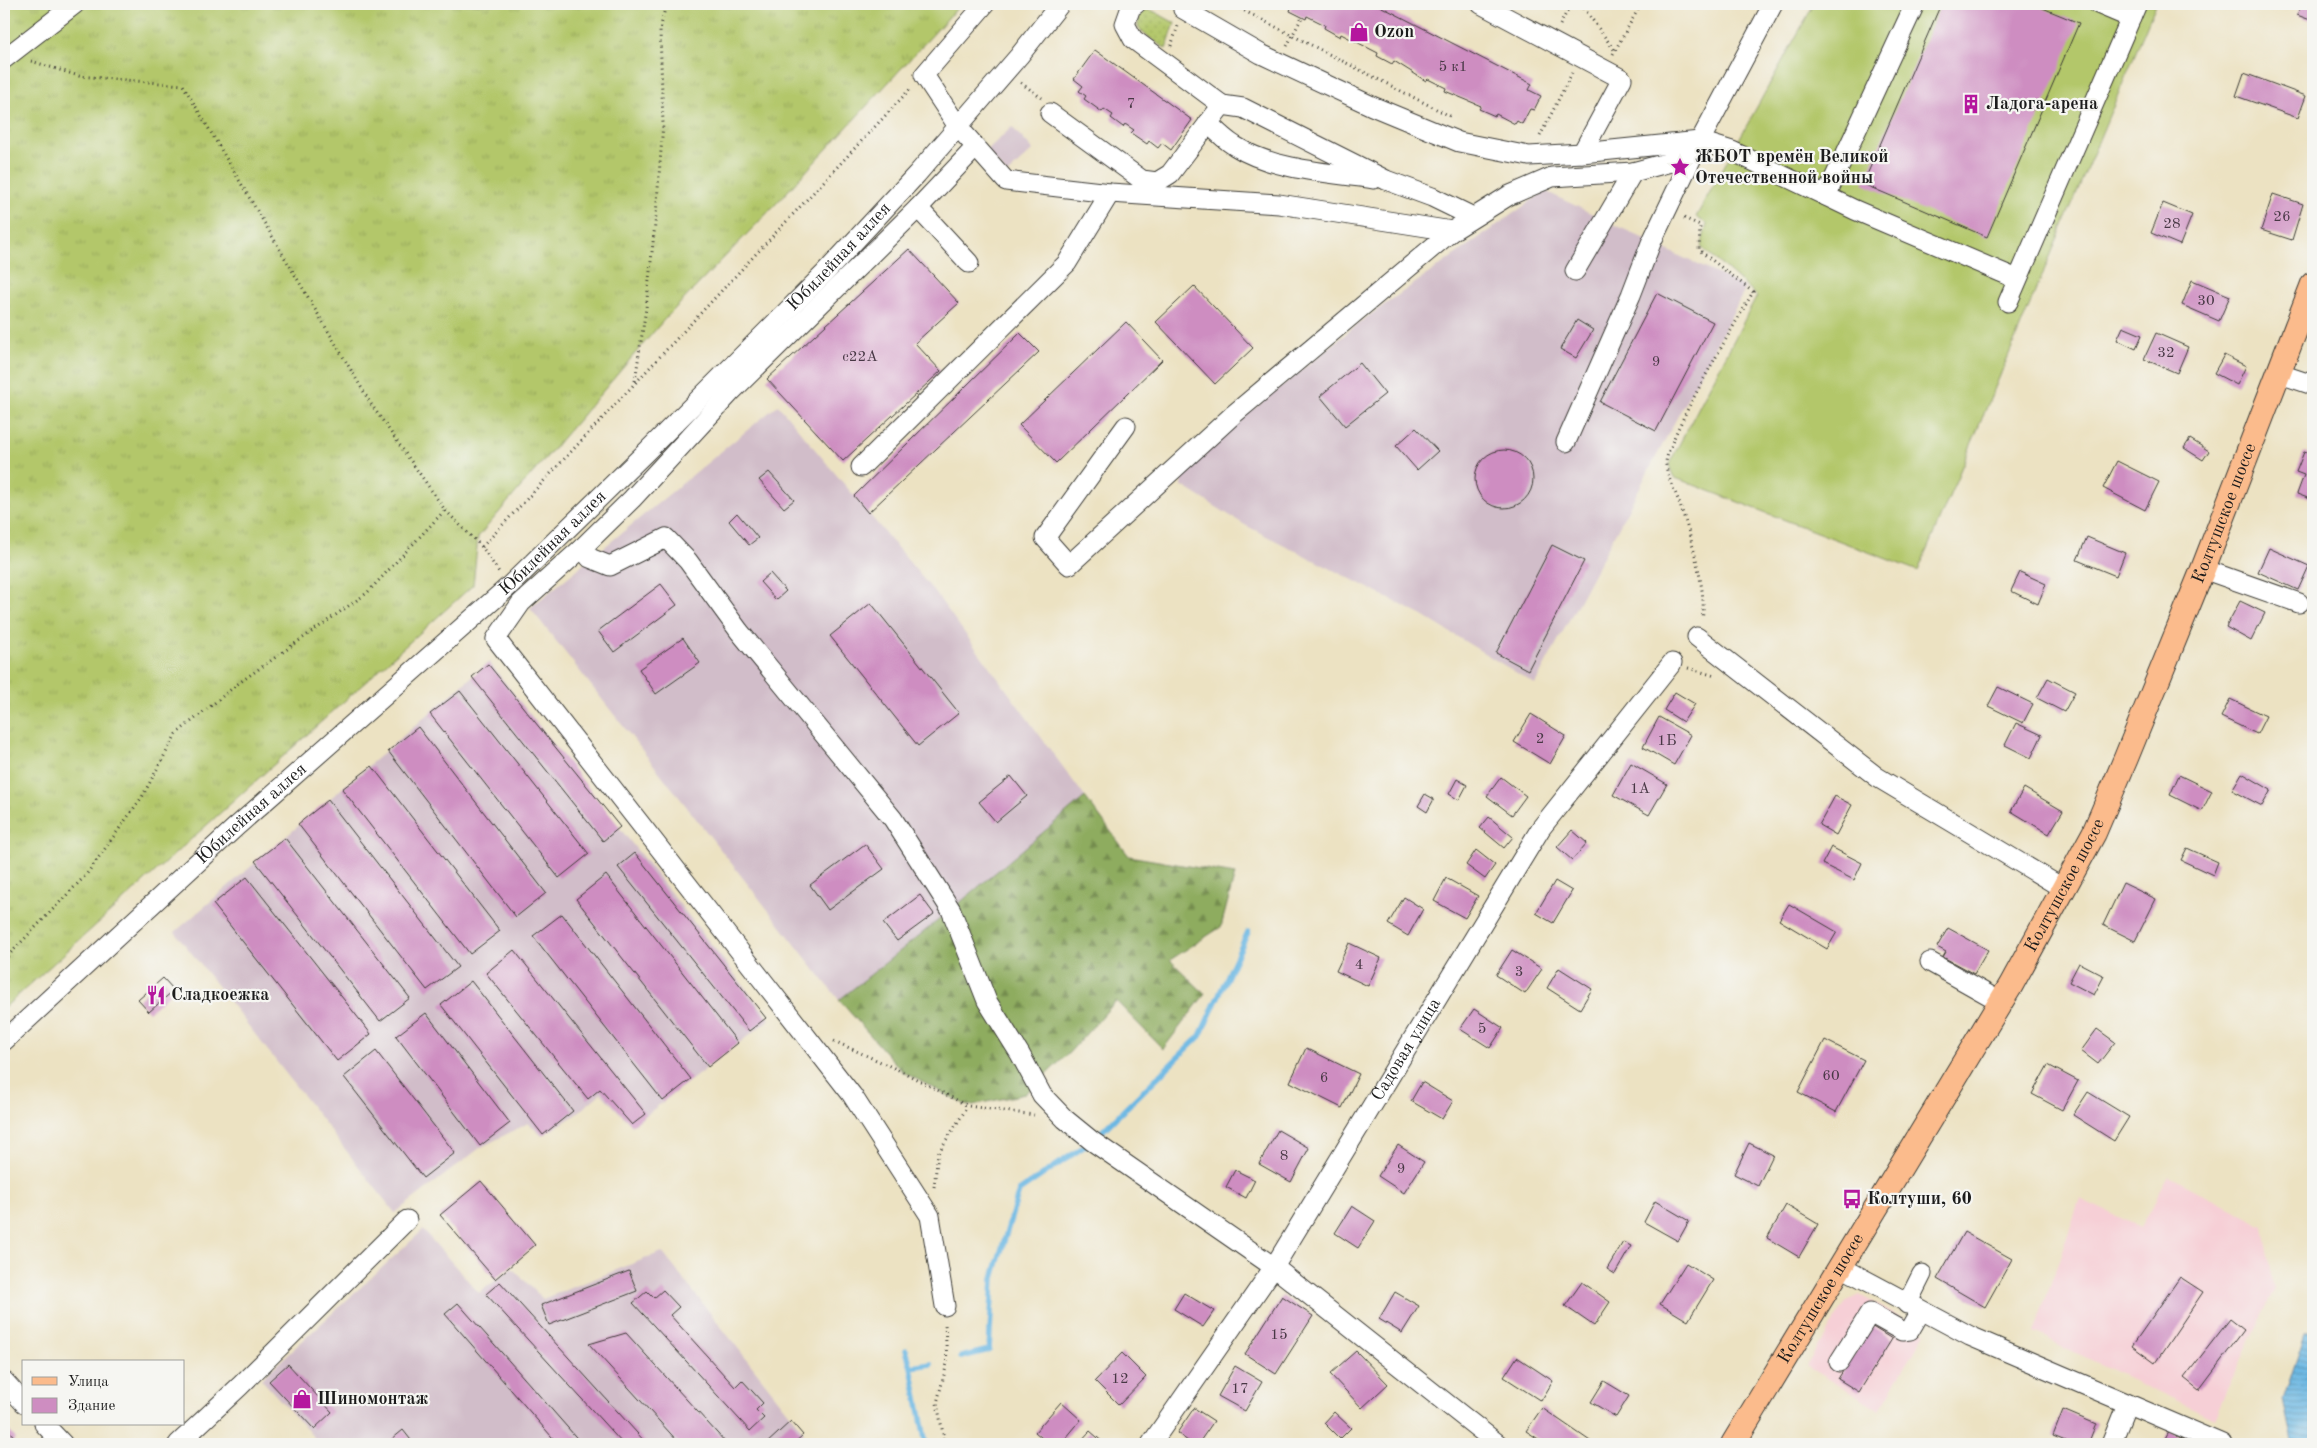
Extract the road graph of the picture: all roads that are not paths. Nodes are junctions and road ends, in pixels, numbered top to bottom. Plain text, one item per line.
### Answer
1 (75, 4) edge
2 (985, 4) edge
3 (1060, 4) edge
4 (1136, 4) edge
5 (1481, 4) edge
6 (1774, 4) edge
7 (1915, 4) edge
8 (2098, 4) edge
9 (1179, 6) edge
10 (2134, 11) edge
11 (7, 56) edge
12 (1222, 105) junction
13 (1050, 113) road end
14 (1208, 124) junction
15 (959, 128) junction
16 (975, 148) junction
17 (1697, 148) junction
18 (1582, 153) junction
19 (1633, 172) junction
20 (1386, 180) junction
21 (1110, 193) junction
22 (1826, 196) junction
23 (918, 208) junction
24 (1473, 217) junction
25 (1452, 231) junction
26 (969, 263) dead end
27 (1575, 271) dead end
28 (2017, 279) junction
29 (2313, 284) edge
30 (2008, 302) dead end
31 (2280, 374) junction
32 (2313, 385) edge
33 (1126, 426) dead end
34 (1566, 442) dead end
35 (861, 467) dead end
36 (582, 548) junction
37 (2203, 569) junction
38 (2299, 603) dead end
39 (1698, 637) road end
40 (1672, 663) road end
41 (2064, 889) junction
42 (1930, 962) dead end
43 (2001, 1002) junction
44 (4, 1041) edge
45 (407, 1220) dead end
46 (1274, 1267) junction
47 (1841, 1268) junction
48 (1922, 1274) dead end
49 (945, 1306) road end
50 (1914, 1308) junction
51 (1839, 1362) dead end
52 (4, 1381) edge
53 (22, 1401) edge
54 (2127, 1404) junction
55 (46, 1426) edge
56 (63, 1444) edge
57 (178, 1444) edge
58 (1151, 1444) edge
59 (1498, 1444) edge
60 (1733, 1444) edge
61 (2111, 1444) edge
62 (2222, 1444) edge

1 - 11 street
2 - 15 street
3 - 15 street, Юбилейная аллея
4 - 12 street
5 - 18 street
6 - 17 street
7 - 22 street
8 - 10 street
9 - 18 street
10 - 28 street
12 - 14 street
12 - 20 street
13 - 14 street
14 - 20 street
15 - 16 street
15 - 44 street, Юбилейная аллея
16 - 21 street
16 - 23 street
17 - 18 street
17 - 19 street
17 - 22 street
17 - 34 street
19 - 24 street
19 - 27 street
20 - 24 street
21 - 25 street
21 - 35 street
22 - 28 street
23 - 26 street
23 - 36 street
24 - 25 street
25 - 33 street
28 - 30 street
29 - 31 main road, Колтушское шоссе
31 - 32 street
31 - 37 main road, Колтушское шоссе
36 - 46 street
36 - 49 street
37 - 38 street
37 - 41 main road, Колтушское шоссе
39 - 41 street
40 - 46 street, Садовая улица
41 - 43 main road, Колтушское шоссе
42 - 43 street
43 - 47 main road, Колтушское шоссе
45 - 57 street
46 - 58 street, Садовая улица
46 - 59 street
47 - 50 street
47 - 60 main road, Колтушское шоссе
48 - 50 street
50 - 51 street
50 - 54 street
52 - 53 street
54 - 61 street
54 - 62 street
55 - 56 street

